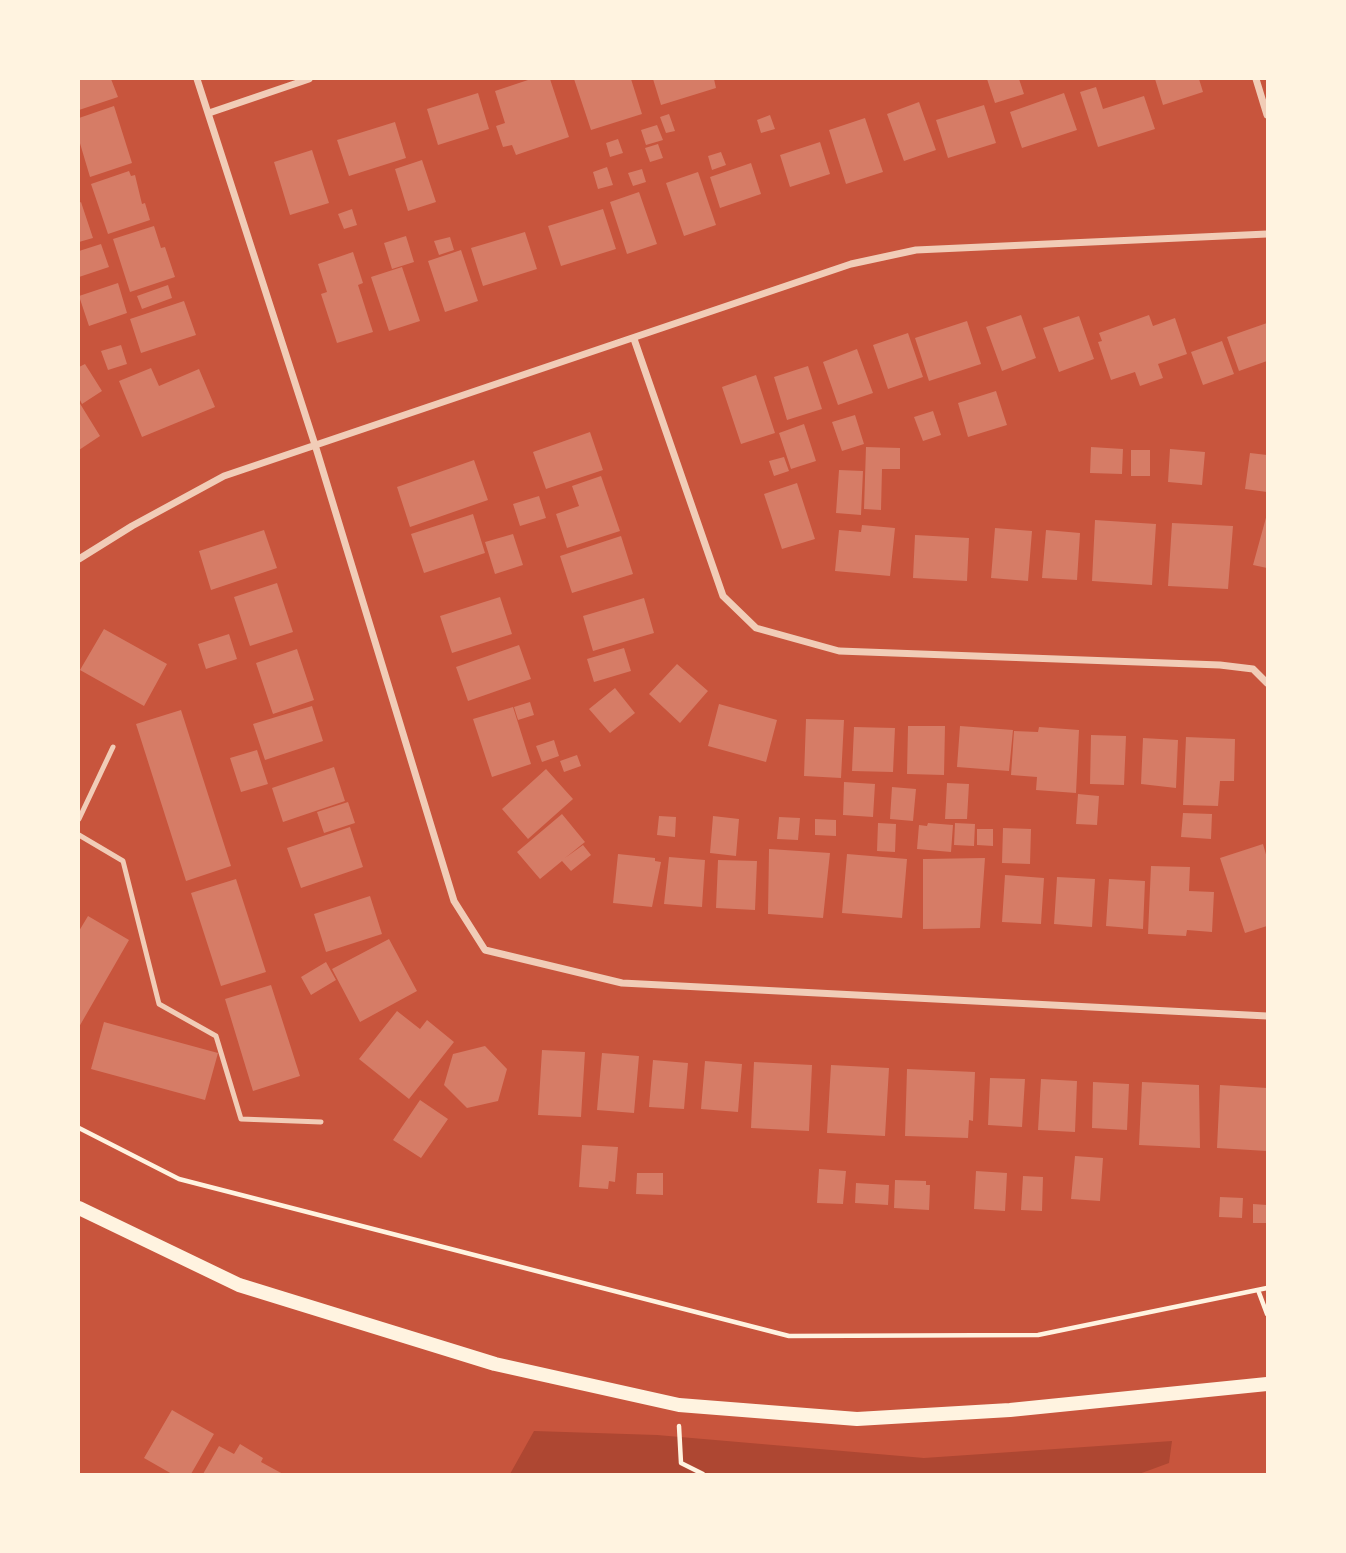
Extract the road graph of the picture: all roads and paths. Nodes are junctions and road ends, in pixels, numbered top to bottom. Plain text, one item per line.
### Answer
1 (197, 79) edge
2 (309, 79) edge
3 (1256, 79) edge
4 (209, 113) junction
5 (1267, 115) edge
6 (1267, 234) edge
7 (634, 339) junction
8 (316, 447) junction
9 (79, 559) edge
10 (1267, 683) edge
11 (113, 747) dead end
12 (79, 819) edge
13 (79, 835) edge
14 (1267, 1016) edge
15 (321, 1122) dead end
16 (79, 1128) edge
17 (79, 1208) edge
18 (1267, 1288) edge
19 (1258, 1290) junction
20 (1267, 1314) edge
21 (1267, 1384) edge
22 (678, 1405) junction
23 (703, 1474) edge

1 - 4 street
2 - 4 street
3 - 5 street
4 - 8 street
6 - 7 street
7 - 8 street
7 - 10 street
8 - 9 street
8 - 14 street
11 - 12 lane
13 - 15 lane
16 - 19 path
17 - 22 main road
18 - 19 path
19 - 20 path
21 - 22 main road
22 - 23 path

